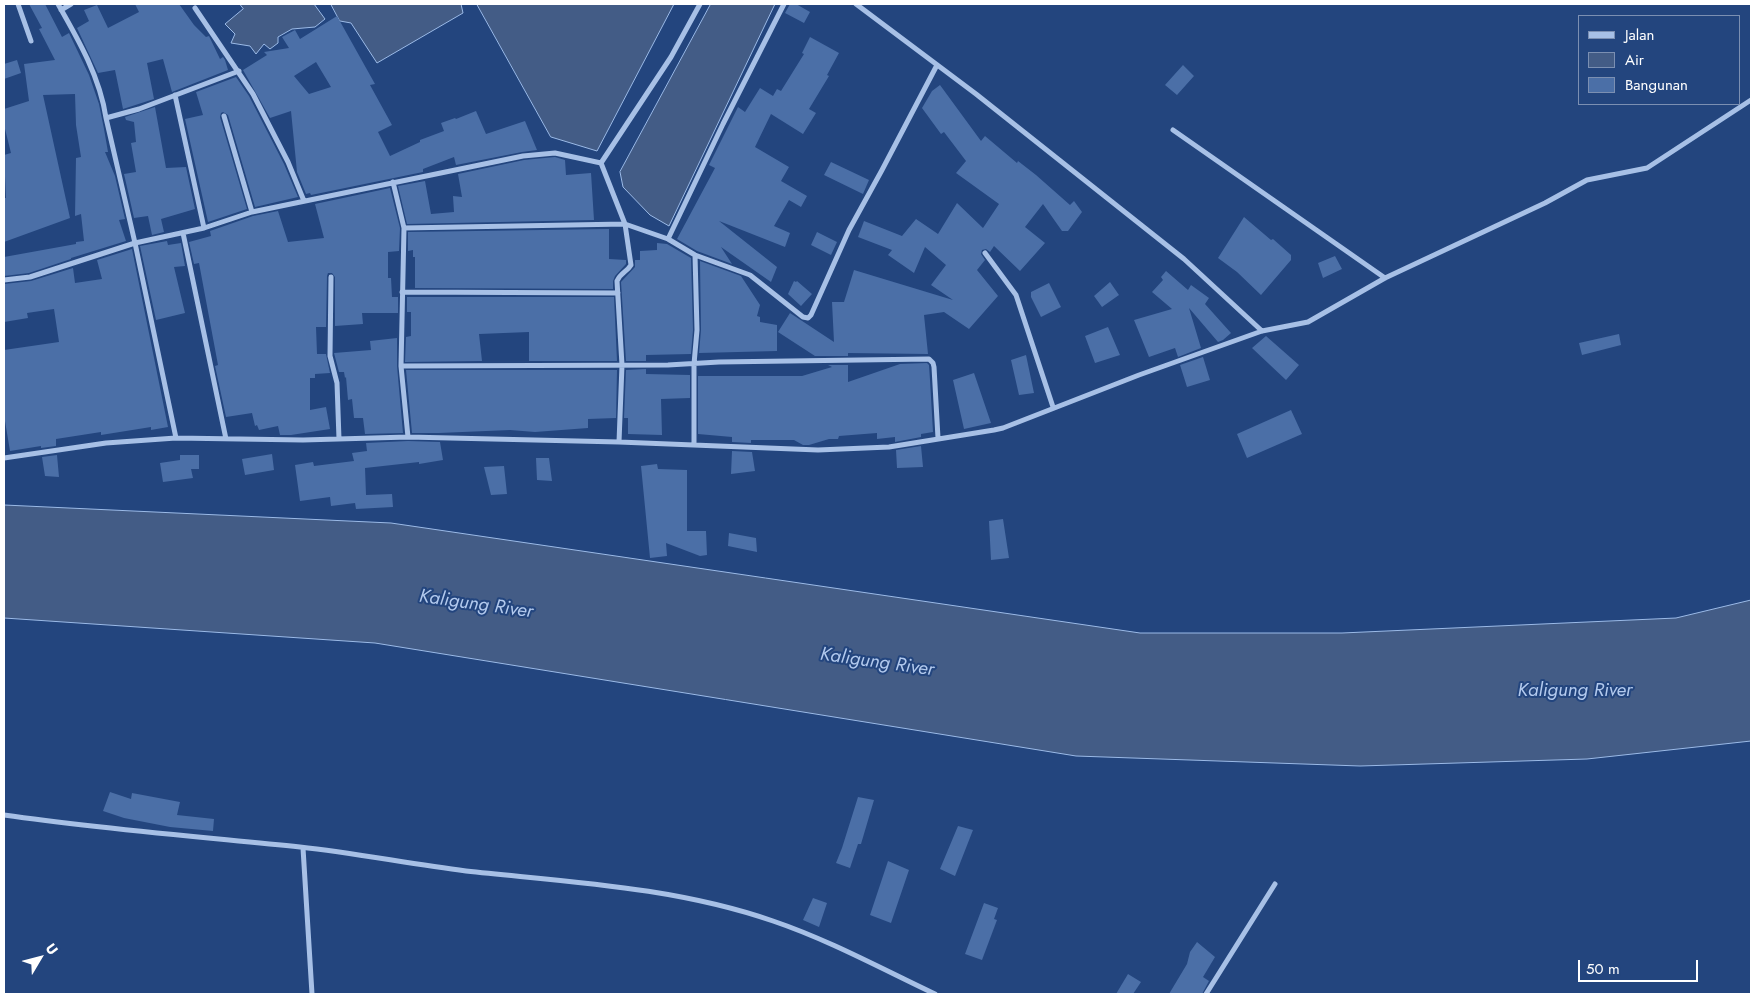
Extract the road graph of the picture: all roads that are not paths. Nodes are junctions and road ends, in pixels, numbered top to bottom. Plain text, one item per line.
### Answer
1 (18, 4) edge
2 (58, 4) edge
3 (72, 4) edge
4 (700, 4) edge
5 (784, 4) edge
6 (856, 4) edge
7 (196, 8) dead end
8 (61, 10) junction
9 (31, 41) dead end
10 (937, 65) junction
11 (239, 71) junction
12 (175, 95) junction
13 (1751, 100) edge
14 (224, 116) dead end
15 (106, 118) junction
16 (1173, 130) dead end
17 (601, 163) junction
18 (393, 182) junction
19 (304, 201) junction
20 (252, 212) junction
21 (624, 224) junction
22 (204, 228) junction
23 (404, 228) junction
24 (183, 233) junction
25 (668, 239) junction
26 (135, 243) junction
27 (985, 253) dead end
28 (695, 255) junction
29 (331, 277) dead end
30 (1385, 278) junction
31 (4, 280) edge
32 (402, 292) junction
33 (618, 293) junction
34 (1262, 331) junction
35 (694, 364) junction
36 (622, 365) junction
37 (401, 366) junction
38 (1053, 408) junction
39 (176, 438) junction
40 (408, 438) junction
41 (938, 438) junction
42 (226, 439) junction
43 (339, 440) junction
44 (619, 442) junction
45 (694, 445) junction
46 (4, 458) edge
47 (4, 815) edge
48 (303, 848) junction
49 (1275, 884) dead end
50 (312, 994) edge
51 (935, 994) edge
52 (1206, 994) edge

1 - 9 street
2 - 8 street
3 - 8 street
4 - 17 street
5 - 25 street
6 - 10 street
7 - 11 street
8 - 15 street
10 - 28 street
10 - 34 street
11 - 12 street
11 - 19 street
12 - 15 street
12 - 22 street
13 - 30 street
14 - 20 street
15 - 26 street
16 - 30 street
17 - 18 street
17 - 21 street
18 - 19 street
18 - 23 street
19 - 20 street
20 - 22 street
21 - 23 street
21 - 25 street
21 - 33 street
22 - 24 street
23 - 32 street
24 - 26 street
24 - 42 street
25 - 28 street
26 - 31 street
26 - 39 street
27 - 38 street
28 - 35 street
29 - 43 street
30 - 34 street
32 - 33 street
32 - 37 street
33 - 36 street
34 - 38 street
35 - 36 street
35 - 41 street
35 - 45 street
36 - 37 street
36 - 44 street
37 - 40 street
38 - 41 street
39 - 42 street
39 - 46 street
40 - 43 street
40 - 44 street
41 - 45 street
42 - 43 street
44 - 45 street
47 - 48 street
48 - 50 street
48 - 51 street
49 - 52 street

